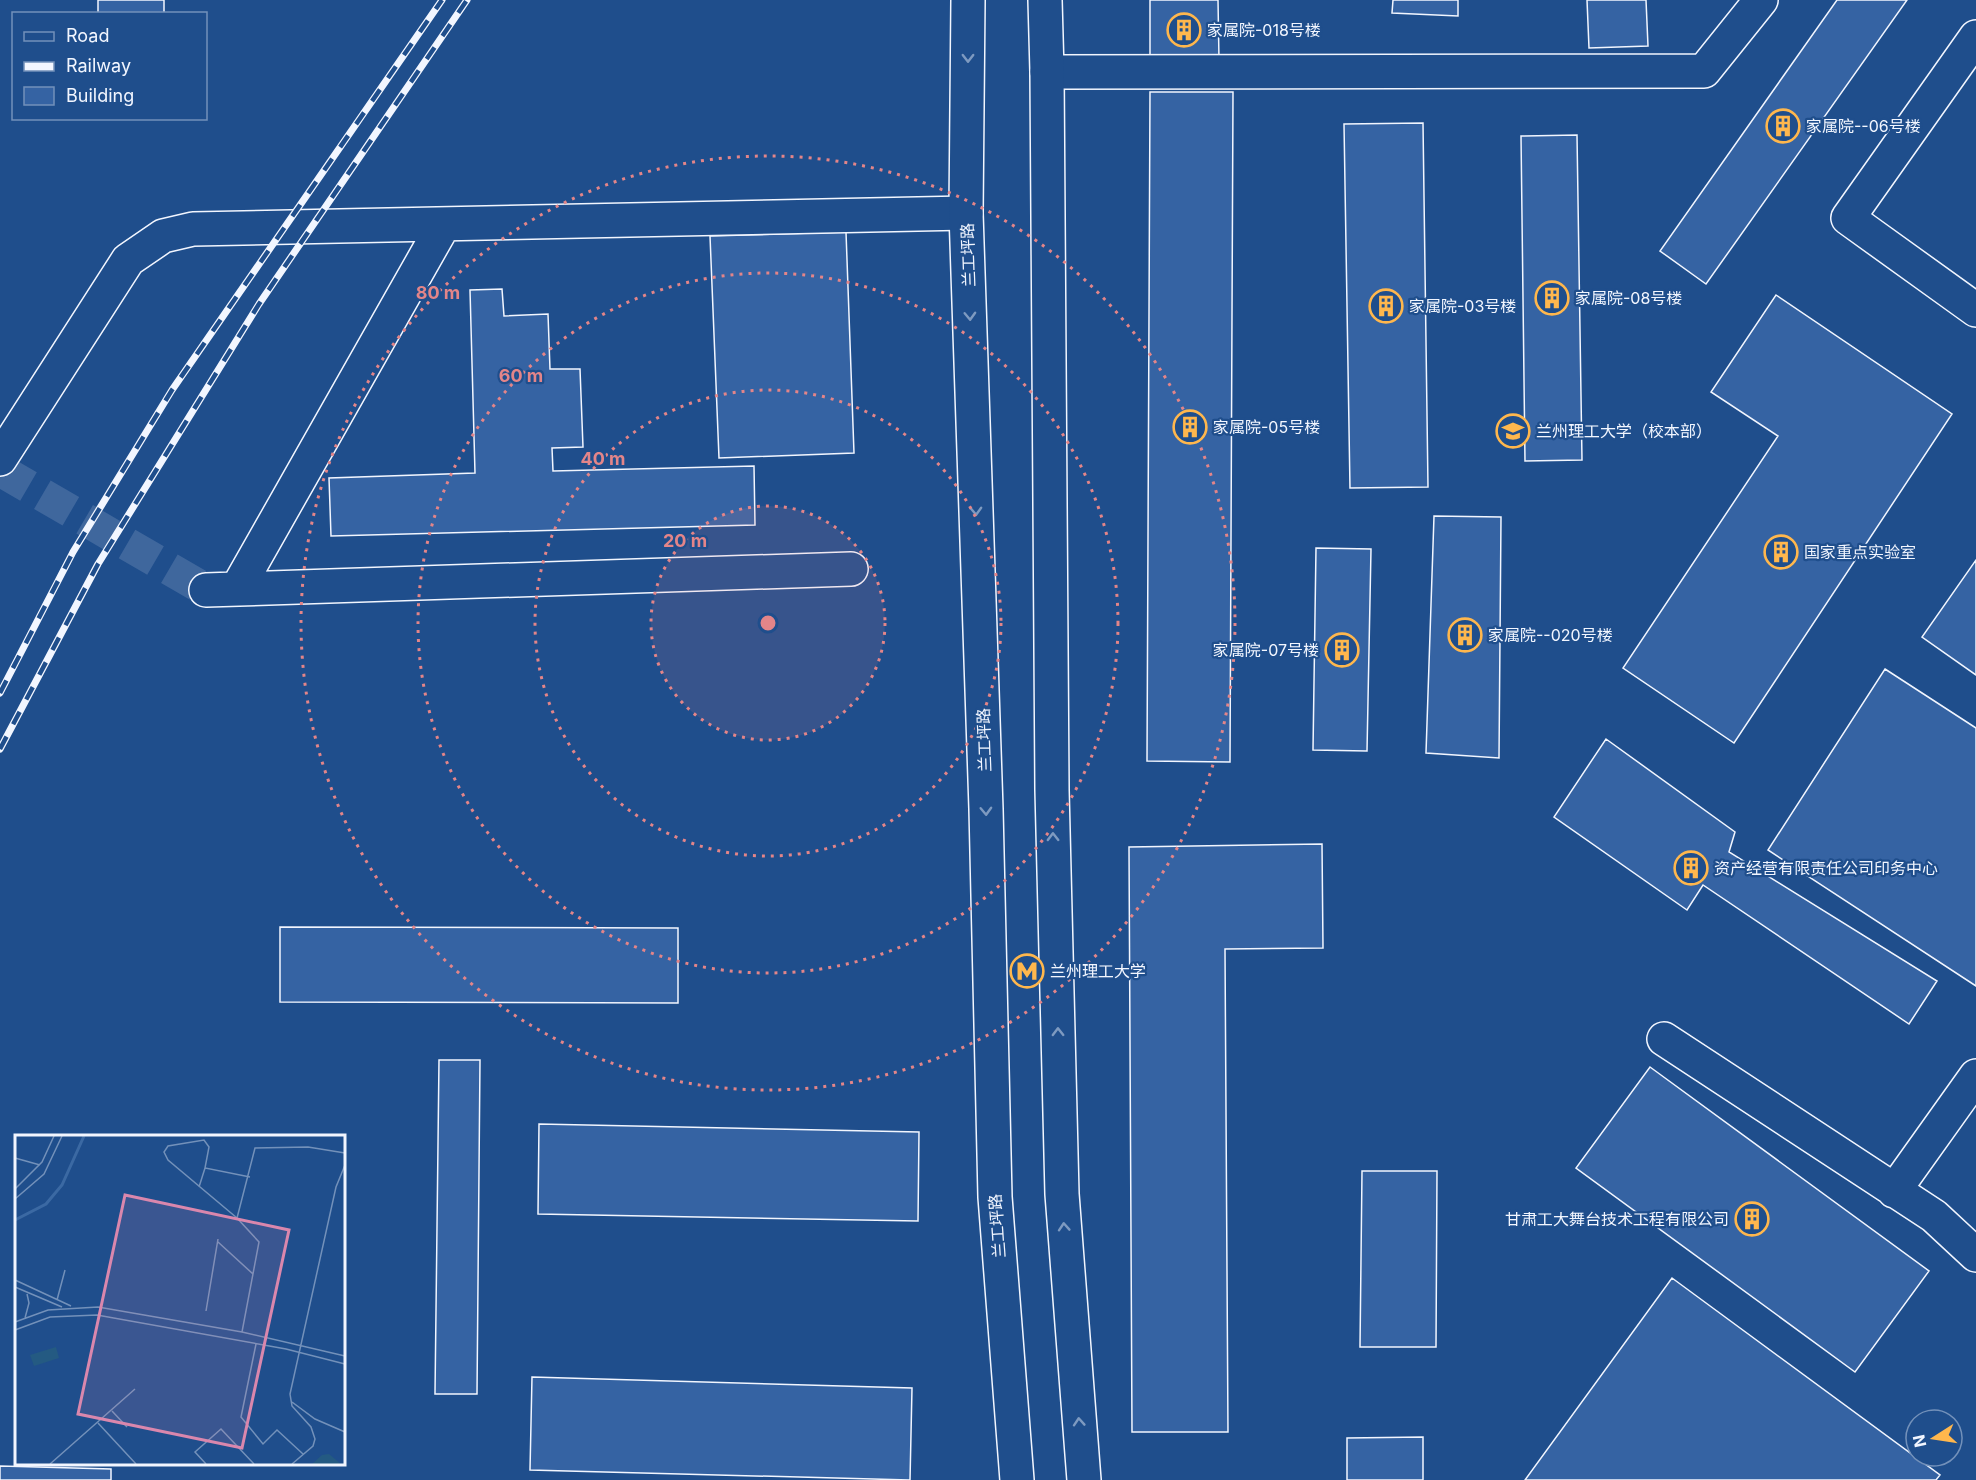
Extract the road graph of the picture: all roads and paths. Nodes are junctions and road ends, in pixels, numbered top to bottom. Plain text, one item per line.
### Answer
1 (968, 0) edge
2 (1045, 0) edge
3 (1761, 0) edge
4 (1976, 37) edge
5 (1047, 72) junction
6 (966, 213) junction
7 (444, 224) junction
8 (1976, 310) edge
9 (0, 459) edge
10 (851, 569) dead end
11 (1664, 1039) dead end
12 (1976, 1076) edge
13 (1894, 1191) junction
14 (1976, 1255) edge
15 (1017, 1480) edge
16 (1084, 1480) edge

1 -> 6 main road, 兰工坪路
2 - 5 main road
3 - 5 main road
4 - 8 main road
16 -> 5 main road
6 - 7 main road
6 -> 15 main road, 兰工坪路
7 - 9 main road
7 - 10 main road
11 - 13 main road
12 - 13 main road
13 - 14 main road

